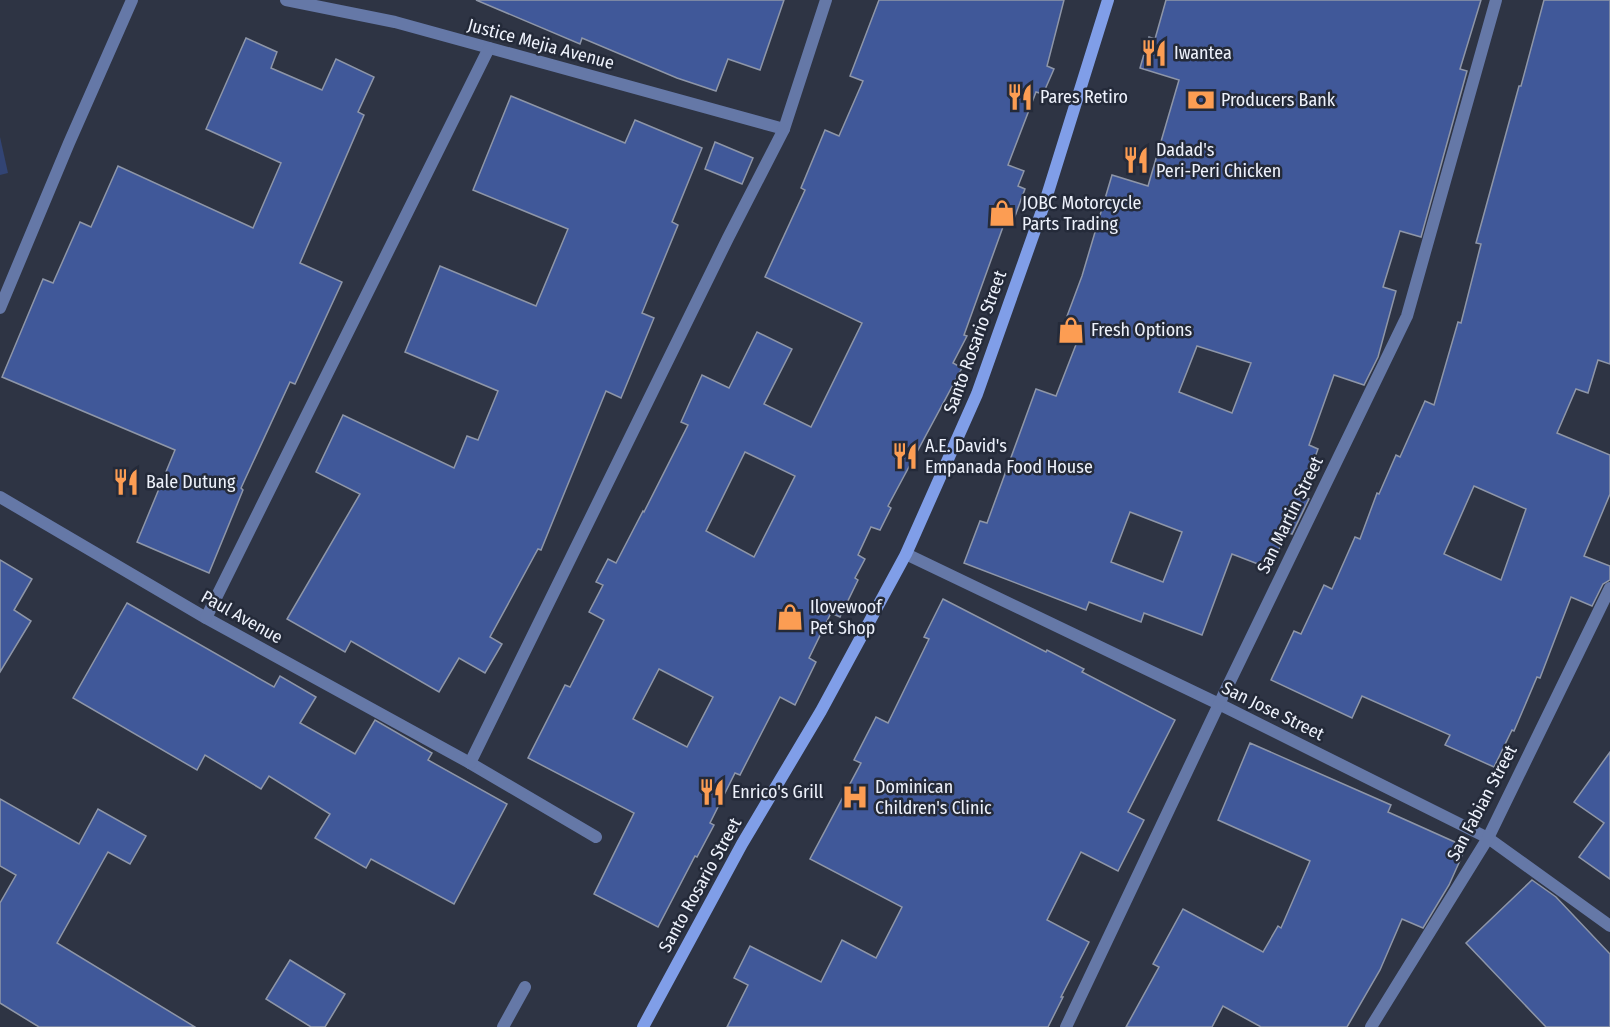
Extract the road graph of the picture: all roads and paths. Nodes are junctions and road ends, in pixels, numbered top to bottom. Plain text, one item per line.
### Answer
1 (132, 0) edge
2 (286, 0) edge
3 (826, 0) edge
4 (1108, 0) edge
5 (1496, 0) edge
6 (489, 48) junction
7 (784, 129) junction
8 (0, 308) edge
9 (0, 497) edge
10 (906, 554) junction
11 (1610, 588) edge
12 (206, 618) junction
13 (1219, 704) junction
14 (470, 763) junction
15 (596, 837) dead end
16 (1488, 838) junction
17 (1610, 926) edge
18 (525, 987) dead end
19 (503, 1027) edge
20 (643, 1027) edge
21 (1066, 1027) edge
22 (1371, 1027) edge

1 - 8 street
2 - 6 street, Justice Mejia Avenue
3 - 7 street
4 - 10 main road, Santo Rosario Street
5 - 13 street, San Martin Street
6 - 7 street, Justice Mejia Avenue
6 - 12 street
7 - 14 street
9 - 12 street, Paul Avenue
10 - 13 street, San Jose Street
10 - 20 main road, Santo Rosario Street
11 - 16 street, San Fabian Street
12 - 14 street, Paul Avenue
13 - 16 street, San Jose Street
13 - 21 street, San Martin Street
14 - 15 street, Paul Avenue
16 - 17 street, San Jose Street
16 - 22 street, San Fabian Street
18 - 19 street

